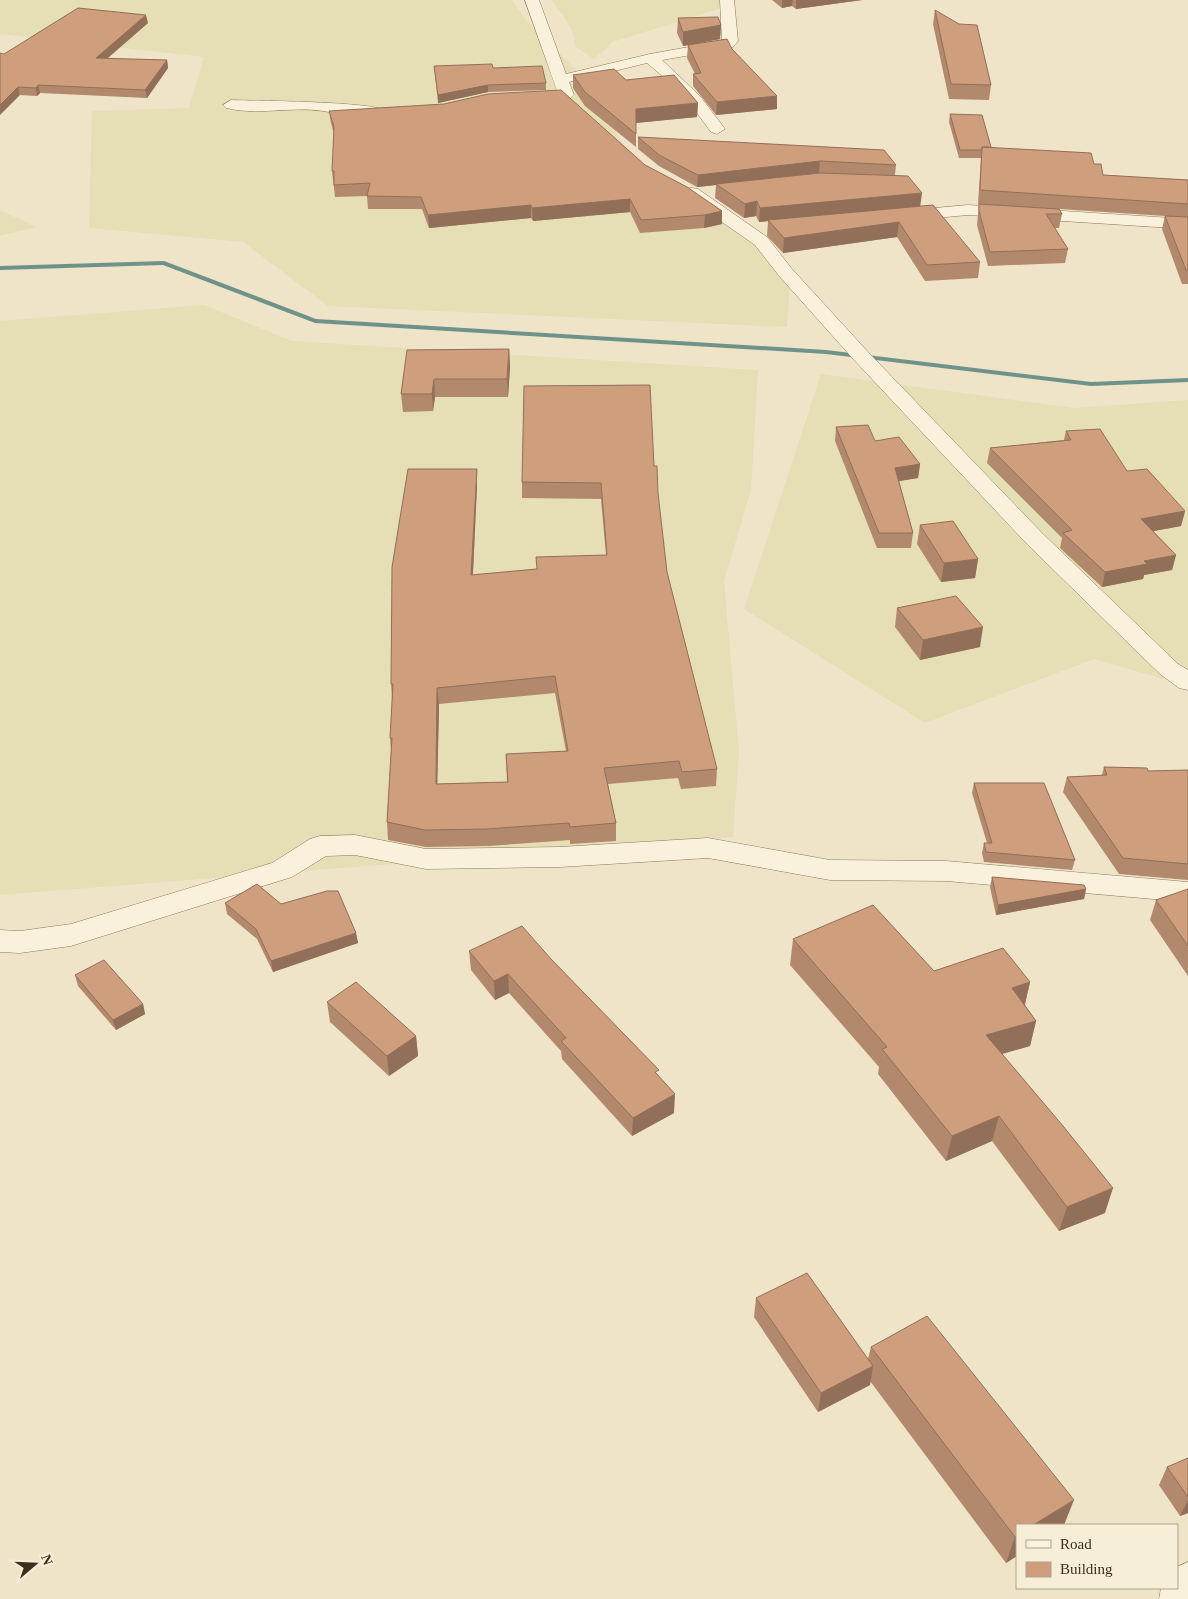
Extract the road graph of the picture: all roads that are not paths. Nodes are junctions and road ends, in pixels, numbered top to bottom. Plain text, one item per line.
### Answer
1 (532, 0) edge
2 (727, 0) edge
3 (650, 58) junction
4 (568, 93) junction
5 (516, 99) edge
6 (231, 104) dead end
7 (397, 112) edge
8 (717, 128) dead end
9 (677, 185) edge
10 (721, 190) edge
11 (694, 194) junction
12 (890, 218) edge
13 (1188, 224) edge
14 (773, 229) edge
15 (744, 231) junction
16 (1188, 682) edge
17 (1188, 892) edge
18 (0, 941) edge
19 (1188, 1583) edge
20 (1180, 1599) edge

1 - 4 street
2 - 3 street
3 - 4 street
3 - 8 street
4 - 5 street
6 - 7 street
9 - 11 street
10 - 11 street
11 - 15 street
12 - 13 street
14 - 15 street
15 - 16 street
17 - 18 street
19 - 20 street

